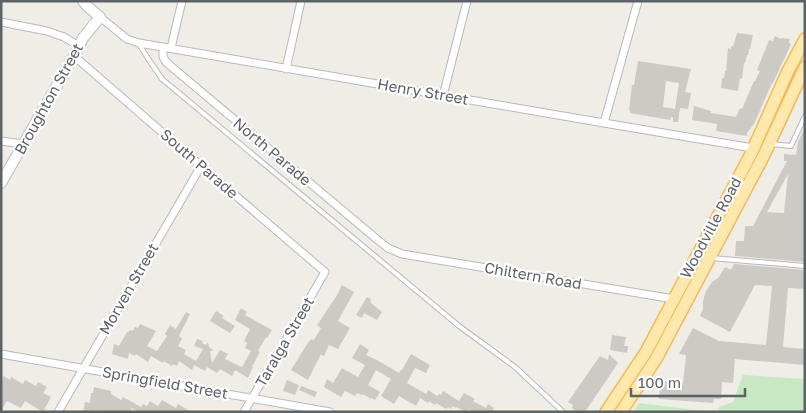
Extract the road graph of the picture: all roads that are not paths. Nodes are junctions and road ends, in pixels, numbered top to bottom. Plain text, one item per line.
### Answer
1 (83, 1) edge
2 (182, 1) edge
3 (301, 1) edge
4 (467, 1) edge
5 (638, 1) edge
6 (100, 17) junction
7 (1, 22) edge
8 (805, 39) edge
9 (81, 42) junction
10 (139, 43) junction
11 (167, 47) junction
12 (74, 56) junction
13 (286, 69) junction
14 (788, 73) junction
15 (803, 73) edge
16 (443, 96) junction
17 (805, 116) edge
18 (604, 123) junction
19 (1, 141) edge
20 (769, 143) junction
21 (23, 144) junction
22 (753, 148) junction
23 (201, 166) junction
24 (1, 183) edge
25 (393, 250) joint
26 (710, 258) junction
27 (805, 266) edge
28 (326, 272) joint
29 (674, 299) junction
30 (1, 354) edge
31 (83, 368) junction
32 (252, 398) junction
33 (58, 412) edge
34 (244, 412) edge
35 (330, 412) edge
36 (563, 412) edge
37 (606, 412) edge
38 (620, 412) edge

1 - 6 street
2 - 11 street
3 - 13 street
4 - 16 street
5 - 18 street
6 - 9 street, Broughton Street
6 - 10 street, Henry Street
7 - 9 street
8 - 14 main road, Woodville Road
9 - 12 street, Broughton Street
10 - 11 street, Henry Street
10 - 36 lane
11 - 13 street, Henry Street
11 - 25 street, North Parade
12 - 21 street, Broughton Street
12 - 23 street, South Parade
13 - 16 street, Henry Street
14 - 15 street
14 - 22 main road, Woodville Road
15 - 20 main road, Woodville Road
16 - 18 street, Henry Street
17 - 20 lane
18 - 22 street, Henry Street
19 - 21 street
20 - 26 main road, Woodville Road
21 - 24 street, Broughton Street
22 - 29 main road, Woodville Road
23 - 28 street, South Parade
23 - 31 street, Morven Street
25 - 29 street, Chiltern Road
26 - 27 lane
26 - 38 main road, Woodville Road
28 - 32 street, Taralga Street
29 - 37 main road, Woodville Road
30 - 31 street, Springfield Street
31 - 32 street, Springfield Street
31 - 33 street, Morven Street
32 - 34 street, Taralga Street
32 - 35 street, Springfield Street

